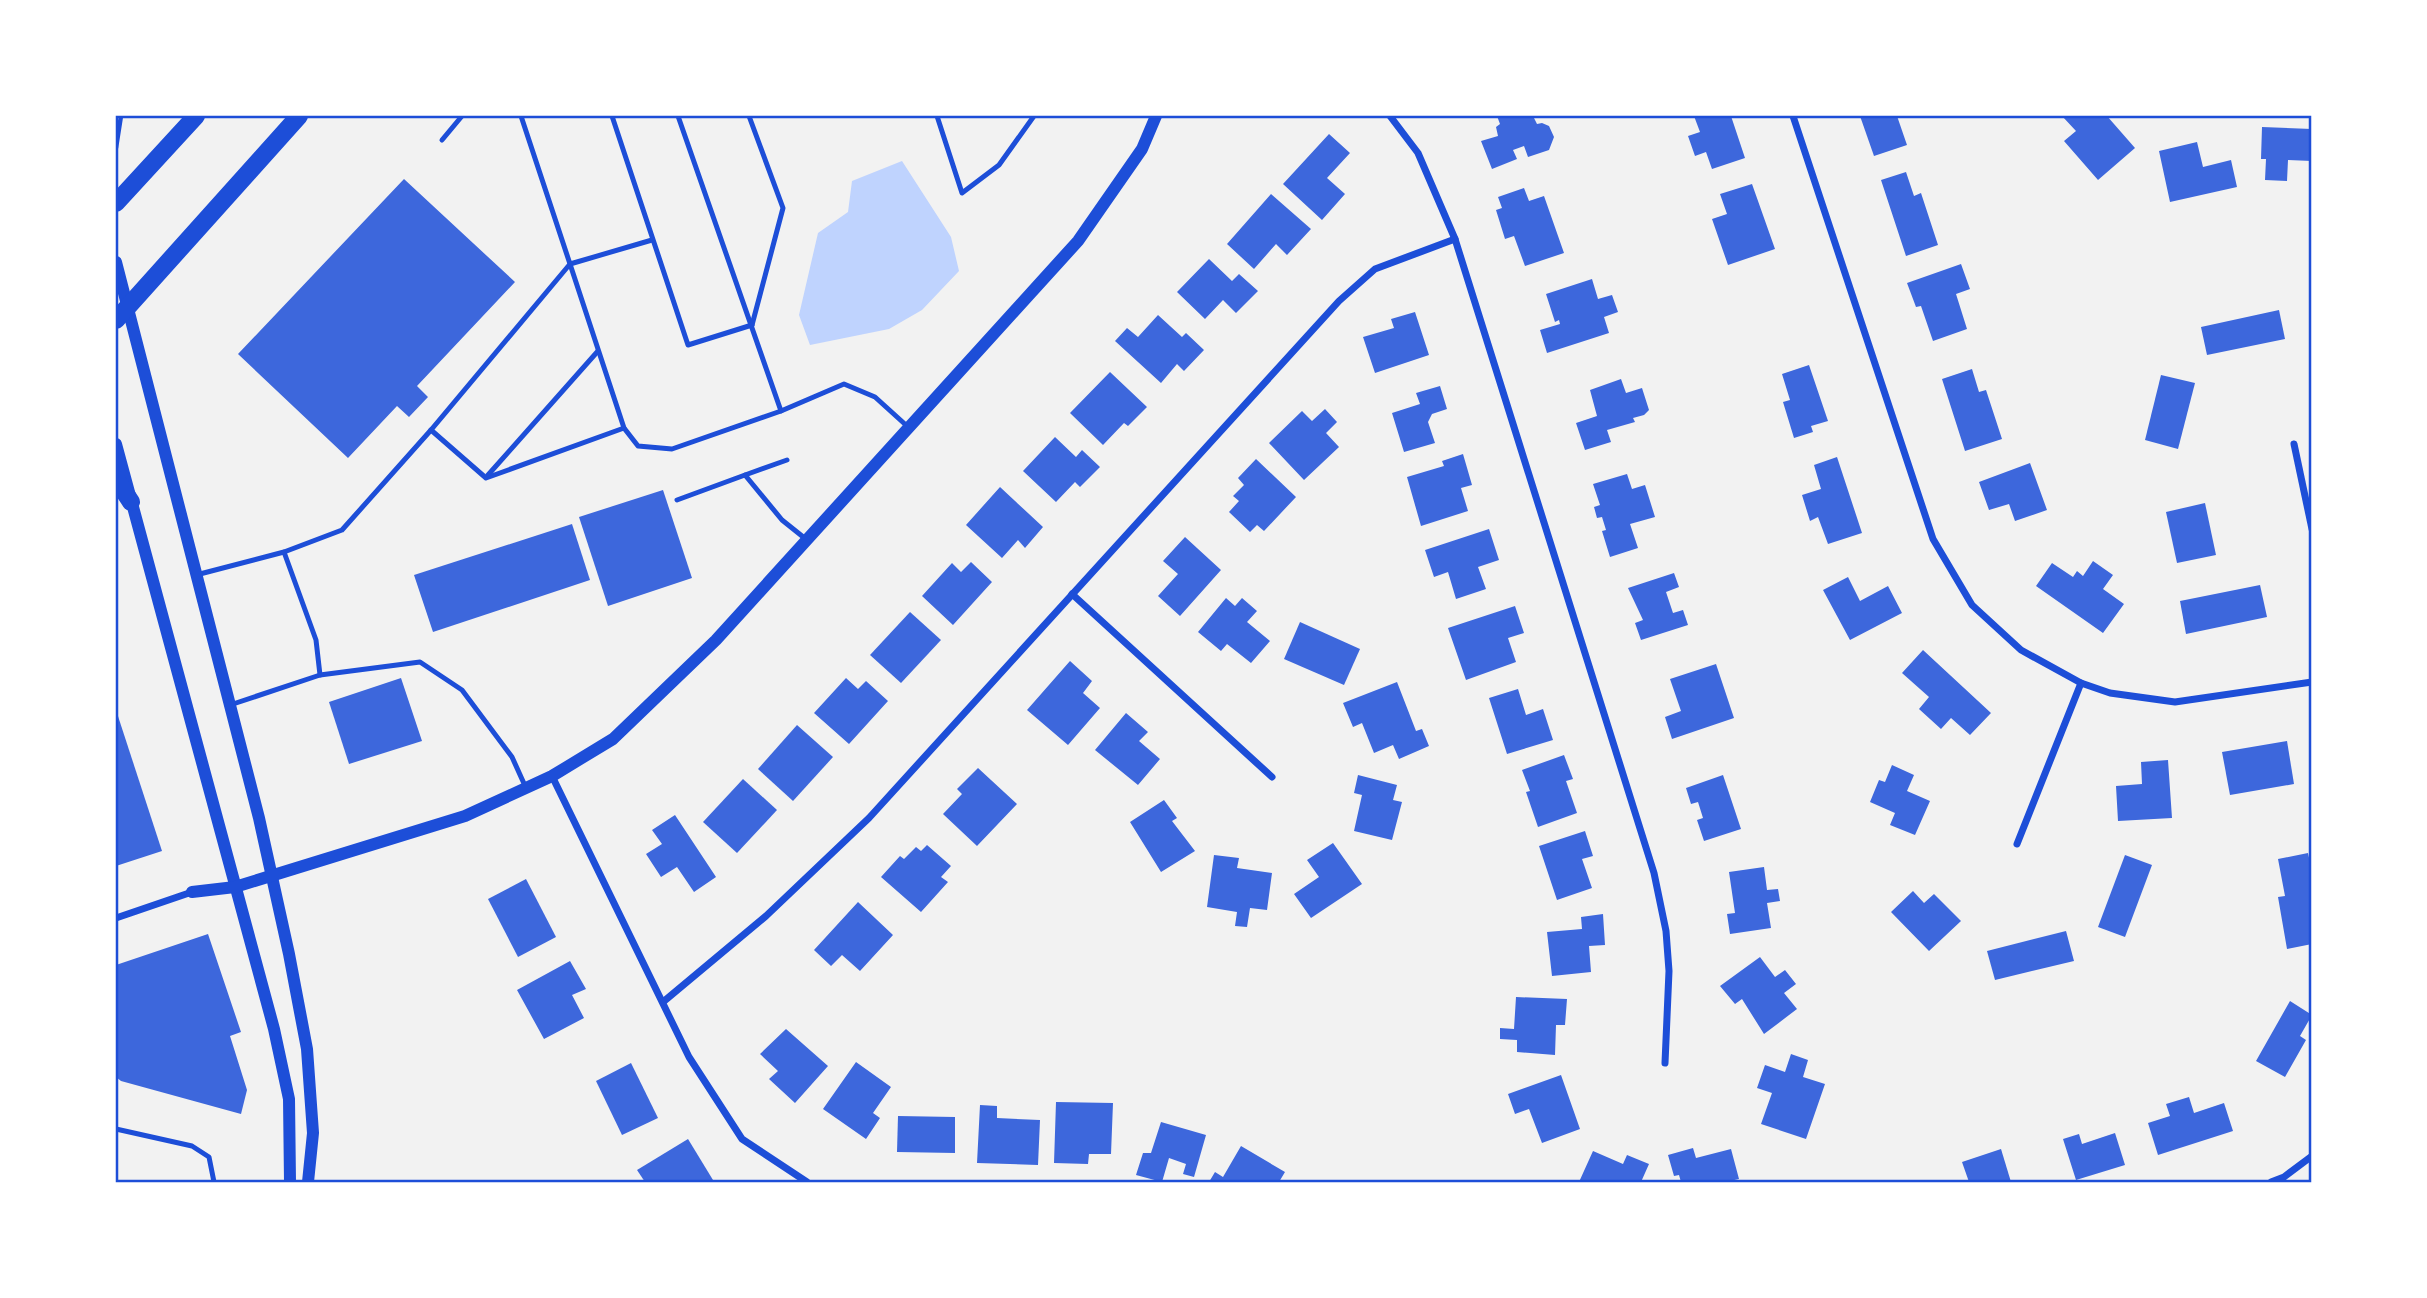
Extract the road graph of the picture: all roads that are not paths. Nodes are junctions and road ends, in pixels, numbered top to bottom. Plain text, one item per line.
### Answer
1 (196, 116) edge
2 (299, 116) edge
3 (462, 116) edge
4 (521, 116) edge
5 (612, 116) edge
6 (678, 116) edge
7 (749, 116) edge
8 (937, 116) edge
9 (1034, 116) edge
10 (1156, 116) edge
11 (1390, 116) edge
12 (1793, 116) edge
13 (442, 139) dead end
14 (116, 203) edge
15 (1455, 239) junction
16 (652, 240) junction
17 (116, 262) edge
18 (570, 264) junction
19 (122, 314) edge
20 (752, 325) junction
21 (598, 351) junction
22 (781, 411) junction
23 (624, 428) junction
24 (910, 429) junction
25 (431, 430) junction
26 (116, 444) edge
27 (2294, 444) dead end
28 (787, 460) dead end
29 (745, 475) junction
30 (486, 478) junction
31 (116, 479) edge
32 (677, 500) dead end
33 (131, 502) junction
34 (2312, 529) edge
35 (807, 540) junction
36 (284, 552) junction
37 (196, 575) junction
38 (1072, 594) junction
39 (320, 675) junction
40 (2312, 682) edge
41 (2081, 683) junction
42 (230, 705) junction
43 (552, 776) junction
44 (1272, 777) dead end
45 (526, 788) junction
46 (2017, 844) dead end
47 (271, 876) junction
48 (235, 887) junction
49 (192, 892) joint
50 (116, 918) edge
51 (663, 1002) junction
52 (1665, 1063) dead end
53 (116, 1129) edge
54 (2312, 1156) edge
55 (214, 1182) edge
56 (290, 1182) edge
57 (308, 1182) edge
58 (807, 1182) edge
59 (2271, 1182) edge

1 - 14 main road
2 - 19 main road
3 - 13 lane
4 - 18 lane
5 - 16 lane
6 - 20 lane
7 - 20 lane
8 - 9 lane
10 - 24 street
11 - 15 street
12 - 41 street
15 - 38 street
15 - 52 street
16 - 18 lane
16 - 20 lane
17 - 19 street
18 - 21 lane
18 - 25 lane
19 - 37 street
20 - 22 lane
21 - 23 lane
21 - 30 lane
22 - 23 lane
22 - 24 lane
23 - 30 lane
24 - 35 street
25 - 30 lane
25 - 36 lane
26 - 33 street
27 - 34 street
28 - 29 lane
29 - 32 lane
29 - 35 lane
31 - 33 main road
33 - 48 street
35 - 43 street
36 - 37 lane
36 - 39 lane
37 - 42 street
38 - 44 street
38 - 51 street
39 - 42 lane
39 - 45 lane
40 - 41 street
41 - 46 street
42 - 47 street
43 - 45 street
43 - 51 street
45 - 47 street
47 - 48 street
47 - 57 street
48 - 49 street
48 - 56 street
49 - 50 street
51 - 58 street
53 - 55 lane
54 - 59 street

